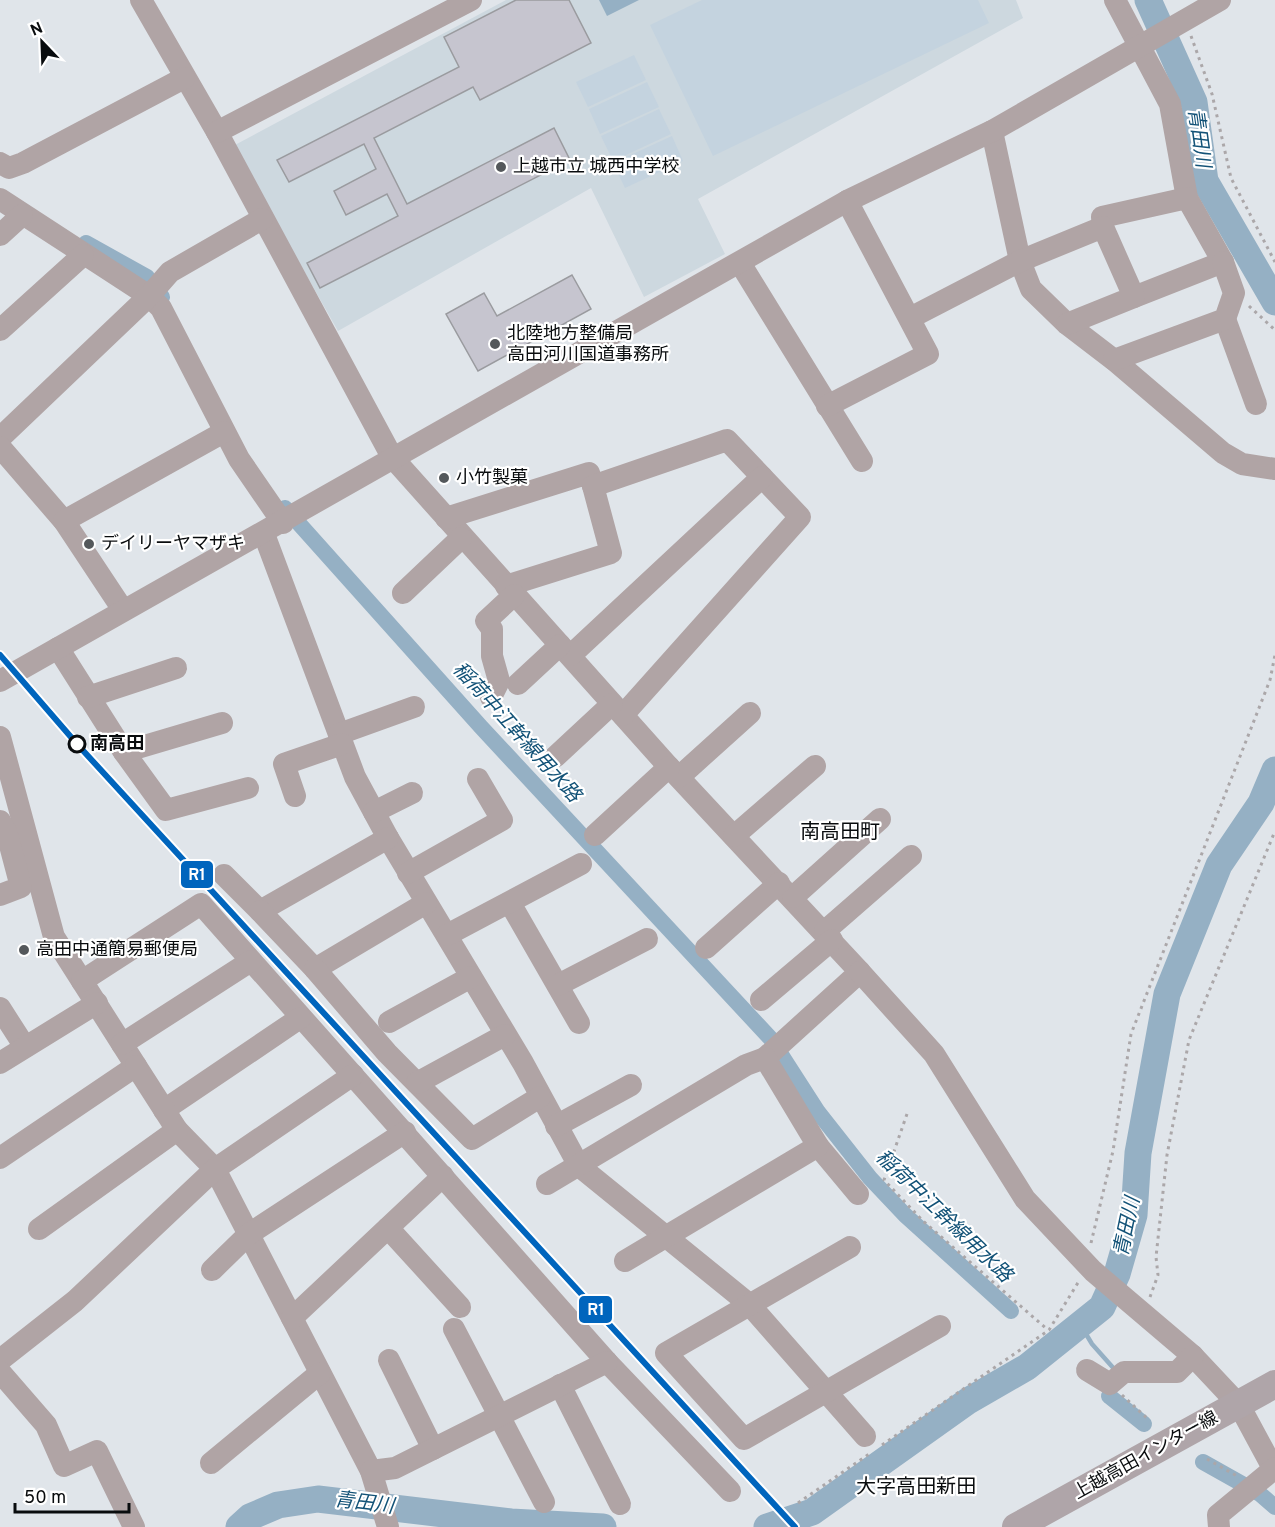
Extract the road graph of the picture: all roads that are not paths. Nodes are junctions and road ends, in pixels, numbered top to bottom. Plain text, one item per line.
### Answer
1 (141, 0) edge
2 (471, 0) edge
3 (1115, 0) edge
4 (1220, 0) edge
5 (1184, 18) edge
6 (1139, 46) junction
7 (184, 78) junction
8 (992, 131) junction
9 (217, 132) junction
10 (0, 163) edge
11 (1187, 198) junction
12 (0, 199) edge
13 (848, 201) junction
14 (22, 215) junction
15 (262, 219) junction
16 (1103, 226) junction
17 (0, 235) edge
18 (83, 255) junction
19 (1020, 261) junction
20 (1223, 262) junction
21 (740, 263) junction
22 (149, 296) junction
23 (1134, 297) junction
24 (910, 318) junction
25 (1225, 319) junction
26 (1067, 324) junction
27 (0, 330) edge
28 (1114, 360) junction
29 (1257, 404) dead end
30 (827, 406) junction
31 (224, 432) junction
32 (0, 438) edge
33 (0, 447) edge
34 (392, 457) junction
35 (862, 461) dead end
36 (1275, 469) edge
37 (762, 477) junction
38 (593, 486) junction
39 (446, 518) junction
40 (64, 521) junction
41 (283, 523) junction
42 (264, 534) junction
43 (461, 538) junction
44 (510, 590) junction
45 (402, 593) dead end
46 (123, 610) junction
47 (58, 648) junction
48 (566, 650) junction
49 (176, 668) dead end
50 (0, 681) edge
51 (518, 684) dead end
52 (88, 697) junction
53 (491, 697) dead end
54 (414, 707) dead end
55 (618, 710) junction
56 (750, 713) dead end
57 (222, 723) dead end
58 (0, 737) edge
59 (340, 739) junction
60 (124, 752) junction
61 (555, 757) dead end
62 (815, 766) dead end
63 (674, 772) junction
64 (478, 779) dead end
65 (248, 788) dead end
66 (412, 793) dead end
67 (295, 796) dead end
68 (374, 812) junction
69 (880, 819) dead end
70 (0, 820) edge
71 (595, 835) dead end
72 (734, 836) junction
73 (388, 838) junction
74 (911, 856) dead end
75 (581, 864) dead end
76 (408, 873) junction
77 (224, 875) dead end
78 (786, 890) junction
79 (0, 895) edge
80 (426, 903) junction
81 (510, 903) junction
82 (260, 911) junction
83 (447, 935) junction
84 (828, 936) junction
85 (647, 939) dead end
86 (706, 948) dead end
87 (251, 961) junction
88 (315, 969) junction
89 (860, 972) junction
90 (471, 977) junction
91 (82, 981) junction
92 (558, 985) junction
93 (761, 1000) dead end
94 (97, 1003) junction
95 (0, 1008) edge
96 (300, 1018) junction
97 (389, 1022) dead end
98 (579, 1023) dead end
99 (505, 1035) junction
100 (122, 1044) junction
101 (26, 1047) junction
102 (765, 1058) junction
103 (0, 1063) edge
104 (136, 1066) junction
105 (353, 1075) junction
106 (417, 1083) junction
107 (631, 1085) dead end
108 (540, 1097) junction
109 (164, 1110) junction
110 (556, 1126) junction
111 (177, 1130) junction
112 (405, 1132) junction
113 (818, 1146) junction
114 (0, 1158) edge
115 (579, 1166) junction
116 (215, 1169) junction
117 (443, 1176) junction
118 (547, 1184) dead end
119 (858, 1194) dead end
120 (388, 1228) junction
121 (39, 1229) dead end
122 (249, 1234) junction
123 (665, 1237) junction
124 (850, 1247) dead end
125 (625, 1261) dead end
126 (212, 1270) dead end
127 (749, 1304) junction
128 (292, 1318) junction
129 (940, 1326) dead end
130 (1193, 1356) junction
131 (389, 1359) dead end
132 (0, 1360) edge
133 (607, 1362) junction
134 (1087, 1370) dead end
135 (0, 1372) edge
136 (320, 1373) junction
137 (1275, 1384) edge
138 (560, 1385) junction
139 (825, 1392) junction
140 (1239, 1405) junction
141 (498, 1416) junction
142 (865, 1436) dead end
143 (433, 1449) junction
144 (211, 1463) dead end
145 (1274, 1468) edge
146 (373, 1480) junction
147 (730, 1491) dead end
148 (544, 1502) dead end
149 (620, 1504) dead end
150 (134, 1527) edge
151 (388, 1527) edge
152 (1016, 1527) edge
153 (1219, 1527) edge

1 - 7 street
2 - 9 street
3 - 6 street
4 - 5 street
5 - 6 street
6 - 8 street
6 - 11 street
7 - 9 street
7 - 10 street
8 - 13 street
8 - 19 street
9 - 15 street
11 - 16 street
11 - 20 street
12 - 14 street
13 - 21 street
13 - 24 street
14 - 17 street
14 - 18 street
15 - 22 street
15 - 34 street
16 - 19 street
16 - 23 street
18 - 22 street
18 - 27 street
19 - 24 street
19 - 26 street
20 - 23 street
20 - 25 street
21 - 30 street
21 - 34 street
22 - 31 street
22 - 32 street
23 - 26 street
24 - 30 street
25 - 28 street
25 - 29 street
26 - 28 street
28 - 36 street
30 - 35 street
31 - 40 street
31 - 41 street
33 - 40 street
34 - 39 street
34 - 41 street
37 - 38 street
37 - 48 street
37 - 55 street
38 - 39 street
38 - 44 street
39 - 43 street
40 - 46 street
41 - 42 street
42 - 46 street
42 - 59 street
43 - 44 street
43 - 45 street
44 - 48 street
44 - 53 street
46 - 47 street
47 - 50 street
47 - 52 street
48 - 51 street
48 - 55 street
49 - 52 street
52 - 60 street
54 - 59 street
55 - 61 street
55 - 63 street
56 - 63 street
57 - 60 street
58 - 91 street
59 - 67 street
59 - 68 street
60 - 65 street
62 - 72 street
63 - 71 street
63 - 72 street
64 - 76 street
66 - 68 street
68 - 73 street
69 - 78 street
70 - 79 street
72 - 78 street
73 - 76 street
73 - 82 street
74 - 84 street
75 - 81 street
76 - 80 street
77 - 82 street
78 - 84 street
78 - 86 street
80 - 83 street
80 - 88 street
81 - 83 street
81 - 92 street
82 - 88 street
83 - 90 street
84 - 89 street
84 - 93 street
85 - 92 street
87 - 91 street
87 - 96 street
87 - 100 street
88 - 106 street
89 - 102 street
89 - 130 street
90 - 97 street
90 - 99 street
91 - 94 street
92 - 98 street
94 - 100 street
94 - 101 street
95 - 101 street
96 - 105 street
96 - 109 street
99 - 106 street
99 - 108 street
100 - 104 street
101 - 103 street
102 - 113 street
102 - 115 street
104 - 109 street
104 - 114 street
105 - 112 street
105 - 116 street
106 - 108 street
107 - 110 street
108 - 110 street
109 - 111 street
110 - 115 street
111 - 116 street
111 - 121 street
112 - 117 street
112 - 122 street
113 - 119 street
113 - 123 street
115 - 118 street
115 - 123 street
116 - 122 street
116 - 132 street
117 - 120 street
117 - 133 street
120 - 128 street
120 - 141 street
122 - 126 street
122 - 128 street
123 - 125 street
123 - 127 street
124 - 127 street
127 - 139 street
127 - 139 street
128 - 136 street
129 - 139 street
130 - 134 street
130 - 140 street
131 - 143 street
133 - 138 street
133 - 147 street
135 - 150 street
136 - 144 street
136 - 146 street
137 - 140 main road, 上越高田インター線
138 - 141 street
138 - 149 street
139 - 142 street
140 - 145 street
140 - 152 main road, 上越高田インター線
141 - 143 street
141 - 148 street
143 - 146 street
145 - 153 street
146 - 151 street

